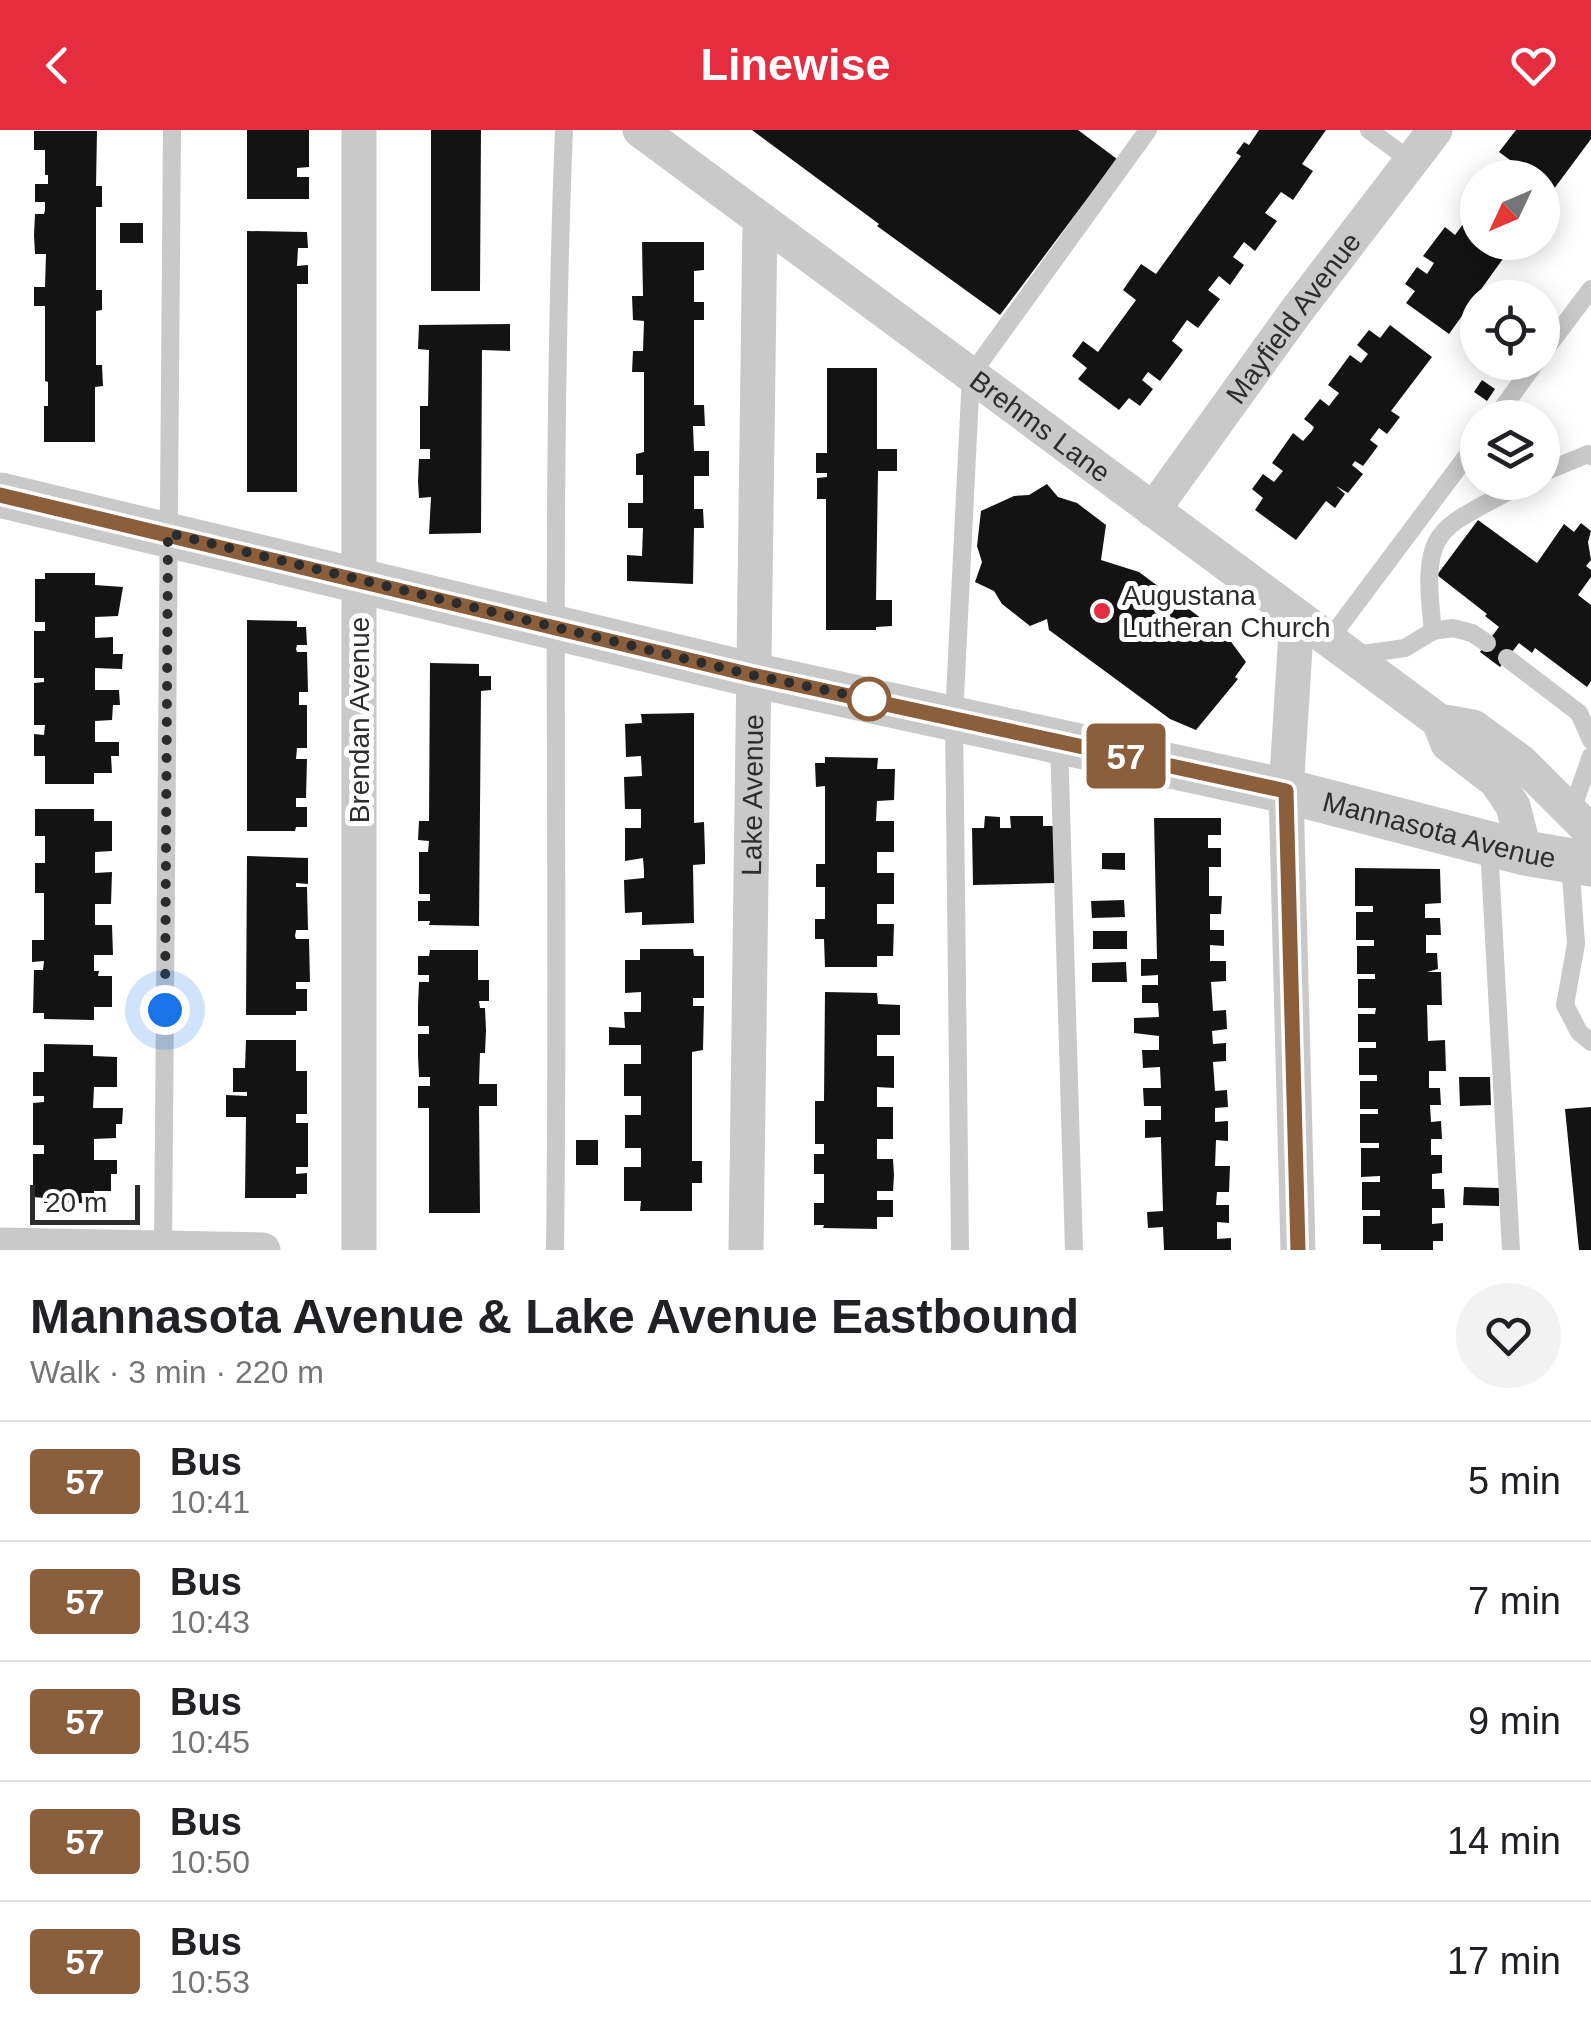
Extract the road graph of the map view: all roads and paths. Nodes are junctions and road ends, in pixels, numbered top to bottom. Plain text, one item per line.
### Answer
1 (172, 130) edge
2 (359, 130) edge
3 (564, 130) edge
4 (640, 130) edge
5 (1148, 130) edge
6 (1368, 130) edge
7 (1434, 130) edge
8 (1411, 161) junction
9 (760, 219) junction
10 (1591, 289) edge
11 (1560, 330) edge
12 (970, 375) junction
13 (1591, 456) edge
14 (1560, 464) edge
15 (1460, 465) edge
16 (0, 495) edge
17 (1492, 500) edge
18 (1153, 510) junction
19 (1416, 524) junction
20 (168, 533) junction
21 (1436, 538) junction
22 (360, 580) junction
23 (1297, 616) junction
24 (554, 627) junction
25 (1433, 631) junction
26 (1487, 643) dead end
27 (1339, 648) junction
28 (1507, 658) dead end
29 (752, 675) junction
30 (954, 717) junction
31 (1440, 722) junction
32 (1590, 732) edge
33 (1059, 742) junction
34 (1591, 756) edge
35 (1286, 791) junction
36 (1581, 842) edge
37 (1507, 849) junction
38 (1584, 950) edge
39 (1591, 1042) edge
40 (0, 1245) edge
41 (163, 1249) edge
42 (263, 1250) edge
43 (358, 1250) edge
44 (555, 1250) edge
45 (746, 1250) edge
46 (960, 1250) edge
47 (1074, 1250) edge
48 (1298, 1250) edge
49 (1511, 1250) edge

1 - 20 lane
2 - 22 street, Brendan Avenue
3 - 24 lane
4 - 9 street, Brehms Lane
5 - 12 lane
6 - 8 lane
7 - 8 street, Mayfield Avenue
8 - 18 street, Mayfield Avenue
9 - 12 street, Brehms Lane
9 - 29 street, Lake Avenue
10 - 11 lane
12 - 18 street, Brehms Lane
12 - 30 lane
13 - 14 lane
15 - 19 lane
16 - 20 street, Mannasota Avenue
17 - 21 lane
18 - 23 street, Brehms Lane
19 - 21 lane
19 - 27 lane
20 - 22 street, Mannasota Avenue
20 - 41 lane
21 - 25 lane
22 - 24 street, Mannasota Avenue
22 - 43 street, Brendan Avenue
23 - 27 street, Brehms Lane
23 - 35 street
24 - 29 street, Mannasota Avenue
24 - 44 lane
25 - 26 lane
25 - 27 lane
27 - 31 street, Brehms Lane
28 - 32 lane
29 - 30 street, Mannasota Avenue
29 - 45 street, Lake Avenue
30 - 33 street, Mannasota Avenue
30 - 46 lane
31 - 36 street, Brehms Lane
31 - 37 street, Brehms Lane
33 - 35 street, Mannasota Avenue
33 - 47 lane
34 - 36 lane
35 - 37 street, Mannasota Avenue
35 - 48 street
36 - 37 street, Mannasota Avenue
36 - 38 lane
37 - 49 lane
38 - 39 lane
40 - 41 street
41 - 42 street

